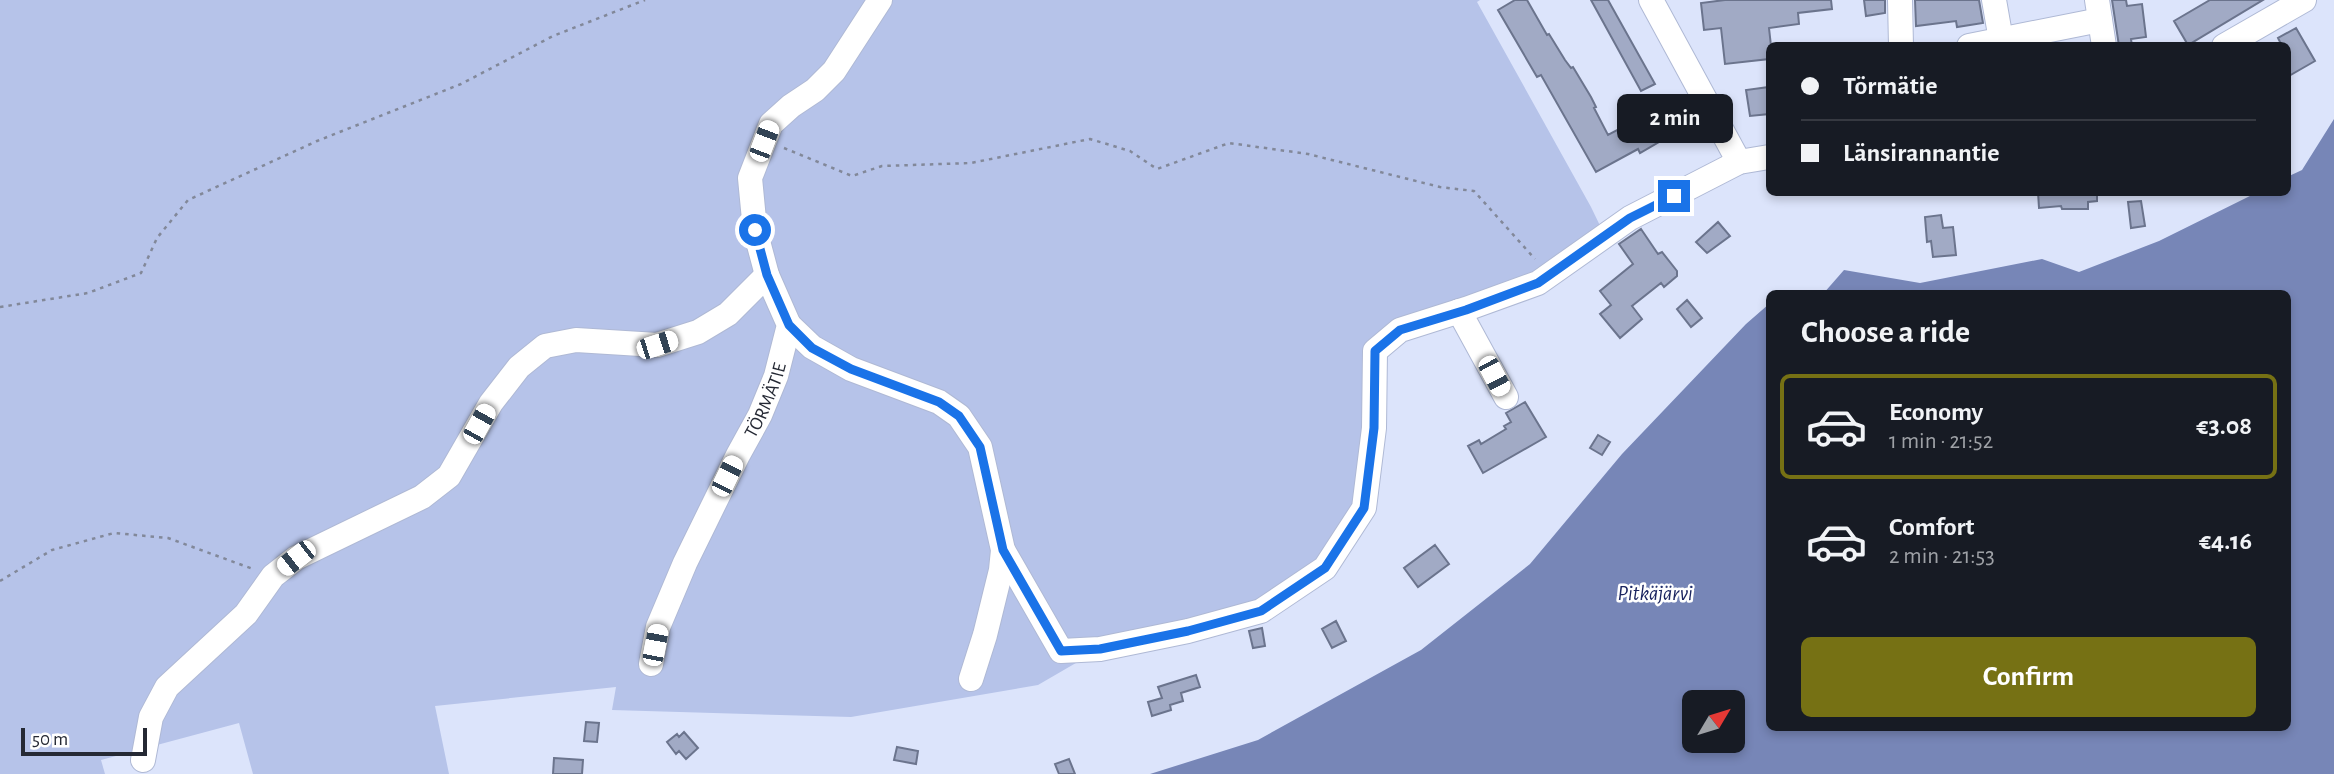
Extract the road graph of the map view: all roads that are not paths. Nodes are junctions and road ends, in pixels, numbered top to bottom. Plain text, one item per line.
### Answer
1 (880, 0) edge
2 (1651, 0) edge
3 (1900, 0) edge
4 (1994, 0) edge
5 (2304, 0) edge
6 (2099, 10) edge
7 (2001, 40) junction
8 (1901, 42) edge
9 (1990, 42) edge
10 (2103, 42) edge
11 (2231, 42) edge
12 (1766, 158) edge
13 (1739, 162) junction
14 (767, 275) junction
15 (1459, 311) junction
16 (789, 325) junction
17 (1506, 397) dead end
18 (1003, 550) junction
19 (651, 664) dead end
20 (971, 679) dead end
21 (143, 760) dead end

1 - 14 street
2 - 13 street
3 - 8 street
4 - 7 street
5 - 11 street
6 - 7 street
6 - 10 street
7 - 9 street
12 - 13 street
13 - 15 street
14 - 16 street
14 - 21 street
15 - 17 street
15 - 18 street
16 - 18 street
16 - 19 street, TÖRMÄTIE
18 - 20 street

